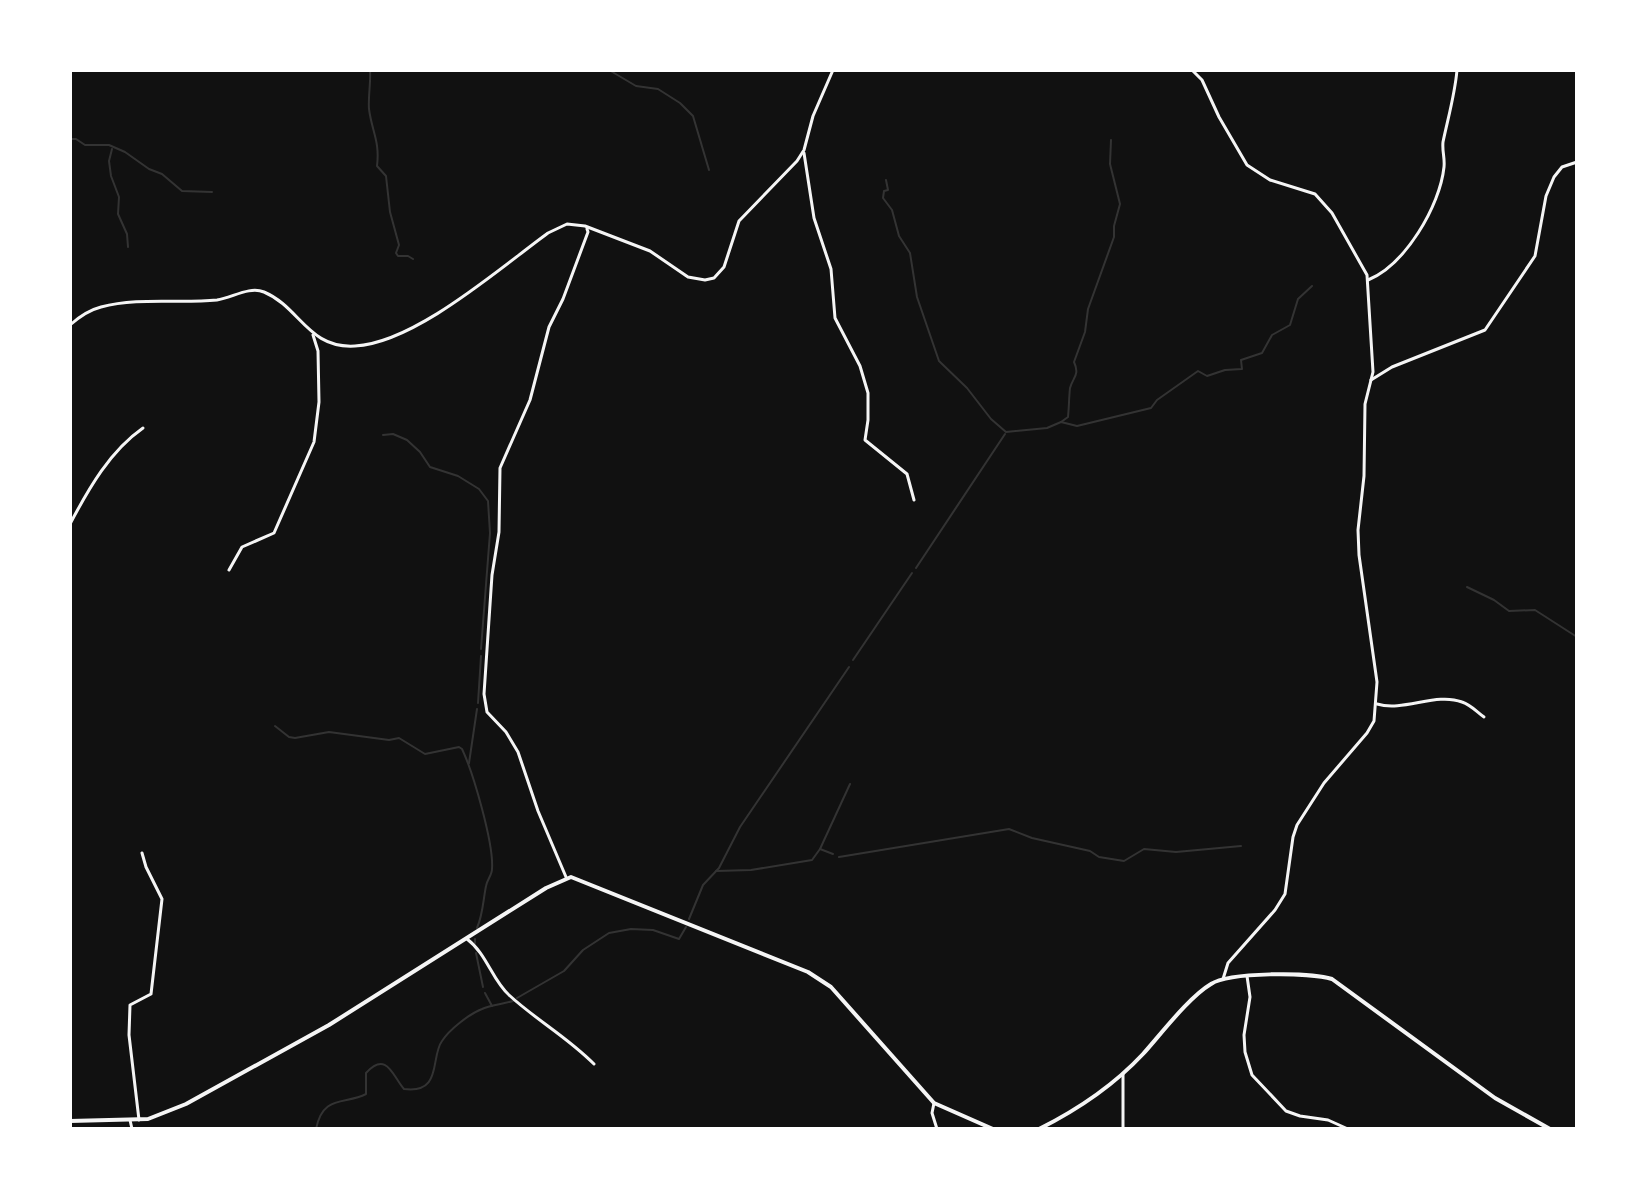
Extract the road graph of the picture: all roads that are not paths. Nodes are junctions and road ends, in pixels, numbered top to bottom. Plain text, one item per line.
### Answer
1 (833, 70) edge
2 (1192, 70) edge
3 (1457, 70) edge
4 (804, 150) junction
5 (1577, 162) edge
6 (585, 226) junction
7 (1368, 280) junction
8 (70, 325) edge
9 (313, 335) junction
10 (1371, 380) junction
11 (143, 428) dead end
12 (914, 500) dead end
13 (70, 524) edge
14 (229, 570) dead end
15 (1377, 704) junction
16 (1484, 717) dead end
17 (142, 853) dead end
18 (566, 878) junction
19 (467, 939) junction
20 (1247, 976) junction
21 (1223, 979) junction
22 (594, 1064) dead end
23 (1123, 1074) junction
24 (934, 1103) junction
25 (130, 1120) junction
26 (139, 1120) junction
27 (70, 1121) edge
28 (132, 1129) edge
29 (937, 1129) edge
30 (993, 1129) edge
31 (1039, 1129) edge
32 (1123, 1129) edge
33 (1348, 1129) edge
34 (1550, 1129) edge

1 - 4 street
2 - 7 street
3 - 7 street
4 - 6 street
4 - 12 street
5 - 10 street
6 - 9 street
6 - 18 street
7 - 10 street
8 - 9 street
9 - 14 street
10 - 15 street
11 - 13 street
15 - 16 street
15 - 21 street
17 - 26 street
18 - 19 main road
18 - 24 main road
19 - 22 street
19 - 26 main road
20 - 21 main road
20 - 33 street
20 - 34 main road
21 - 23 main road
23 - 31 main road
23 - 32 street
24 - 29 street
24 - 30 main road
25 - 26 main road
25 - 27 main road
25 - 28 street

